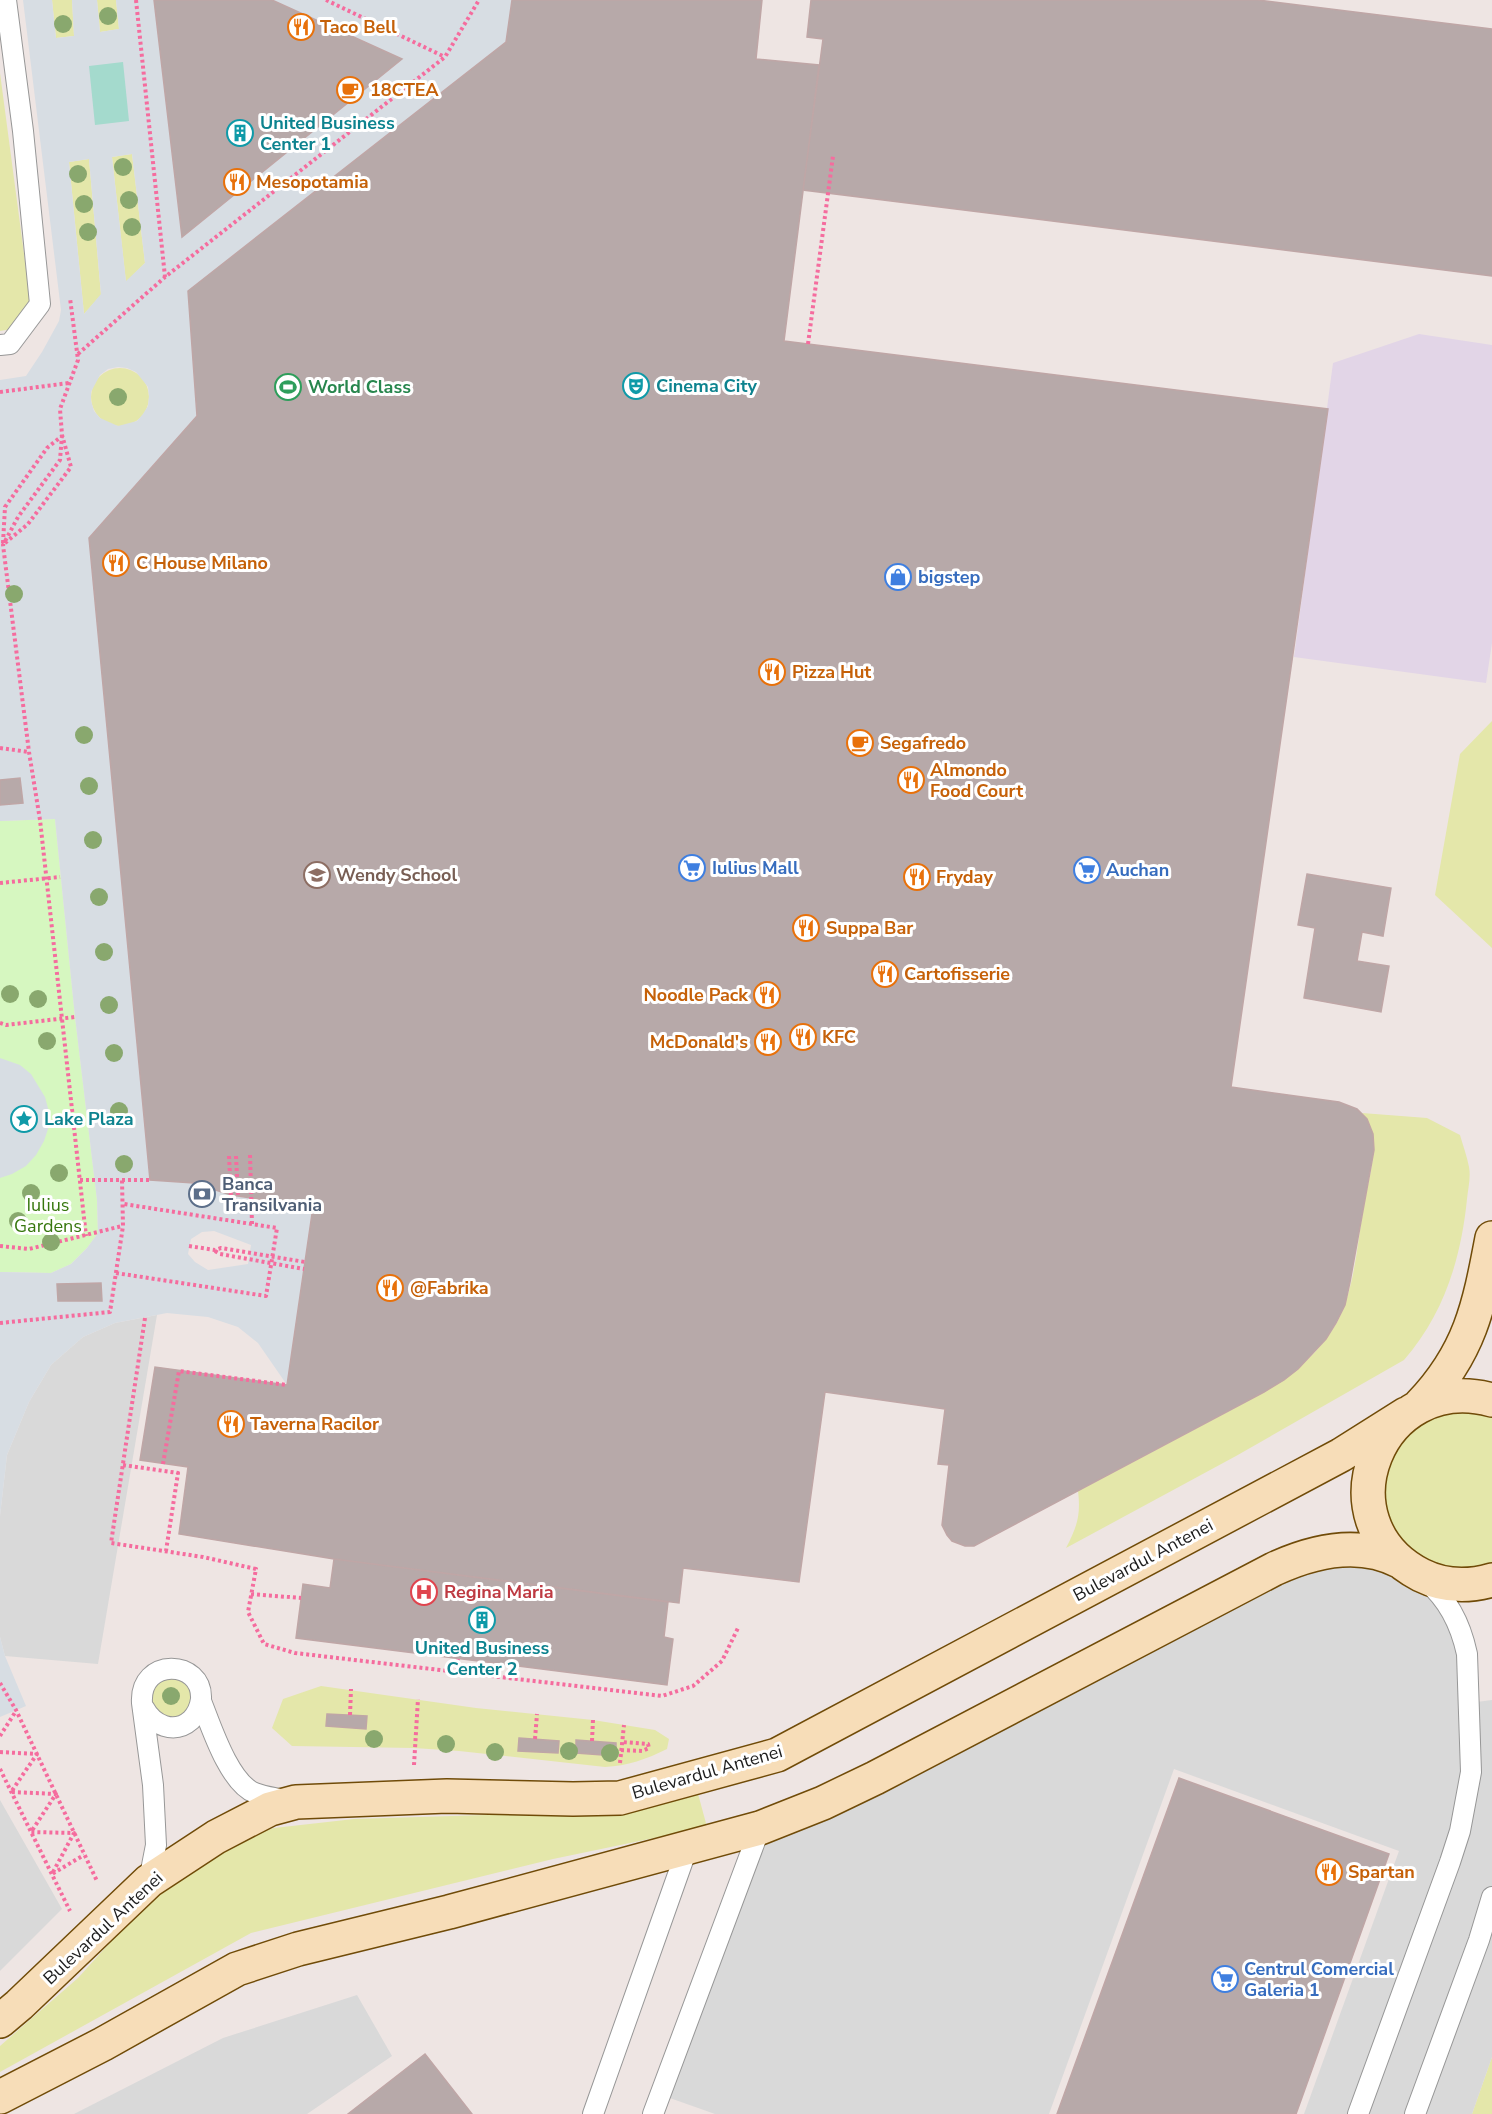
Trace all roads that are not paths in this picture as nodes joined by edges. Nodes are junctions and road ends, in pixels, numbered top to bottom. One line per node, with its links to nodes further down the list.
1 (6, 0): 2 (lane)
2 (0, 345)
3 (1492, 1238): 5 (main road)
4 (1492, 1400): 5 (main road)
5 (1413, 1410): 6 (main road); 10 (main road, Bulevardul Antenei)
6 (1408, 1567): 7 (main road); 11 (main road); 19 (lane)
7 (1492, 1580)
8 (201, 1701): 9 (lane); 9 (lane); 10 (lane)
9 (144, 1708): 13 (lane)
10 (296, 1802): 13 (main road, Bulevardul Antenei)
11 (760, 1828): 12 (main road); 18 (lane)
12 (687, 1849): 16 (main road); 17 (lane)
13 (149, 1881): 15 (main road, Bulevardul Antenei)
14 (1492, 1897): 20 (lane)
15 (0, 2021)
16 (0, 2097)
17 (593, 2114)
18 (653, 2114)
19 (1358, 2114)
20 (1415, 2114)

